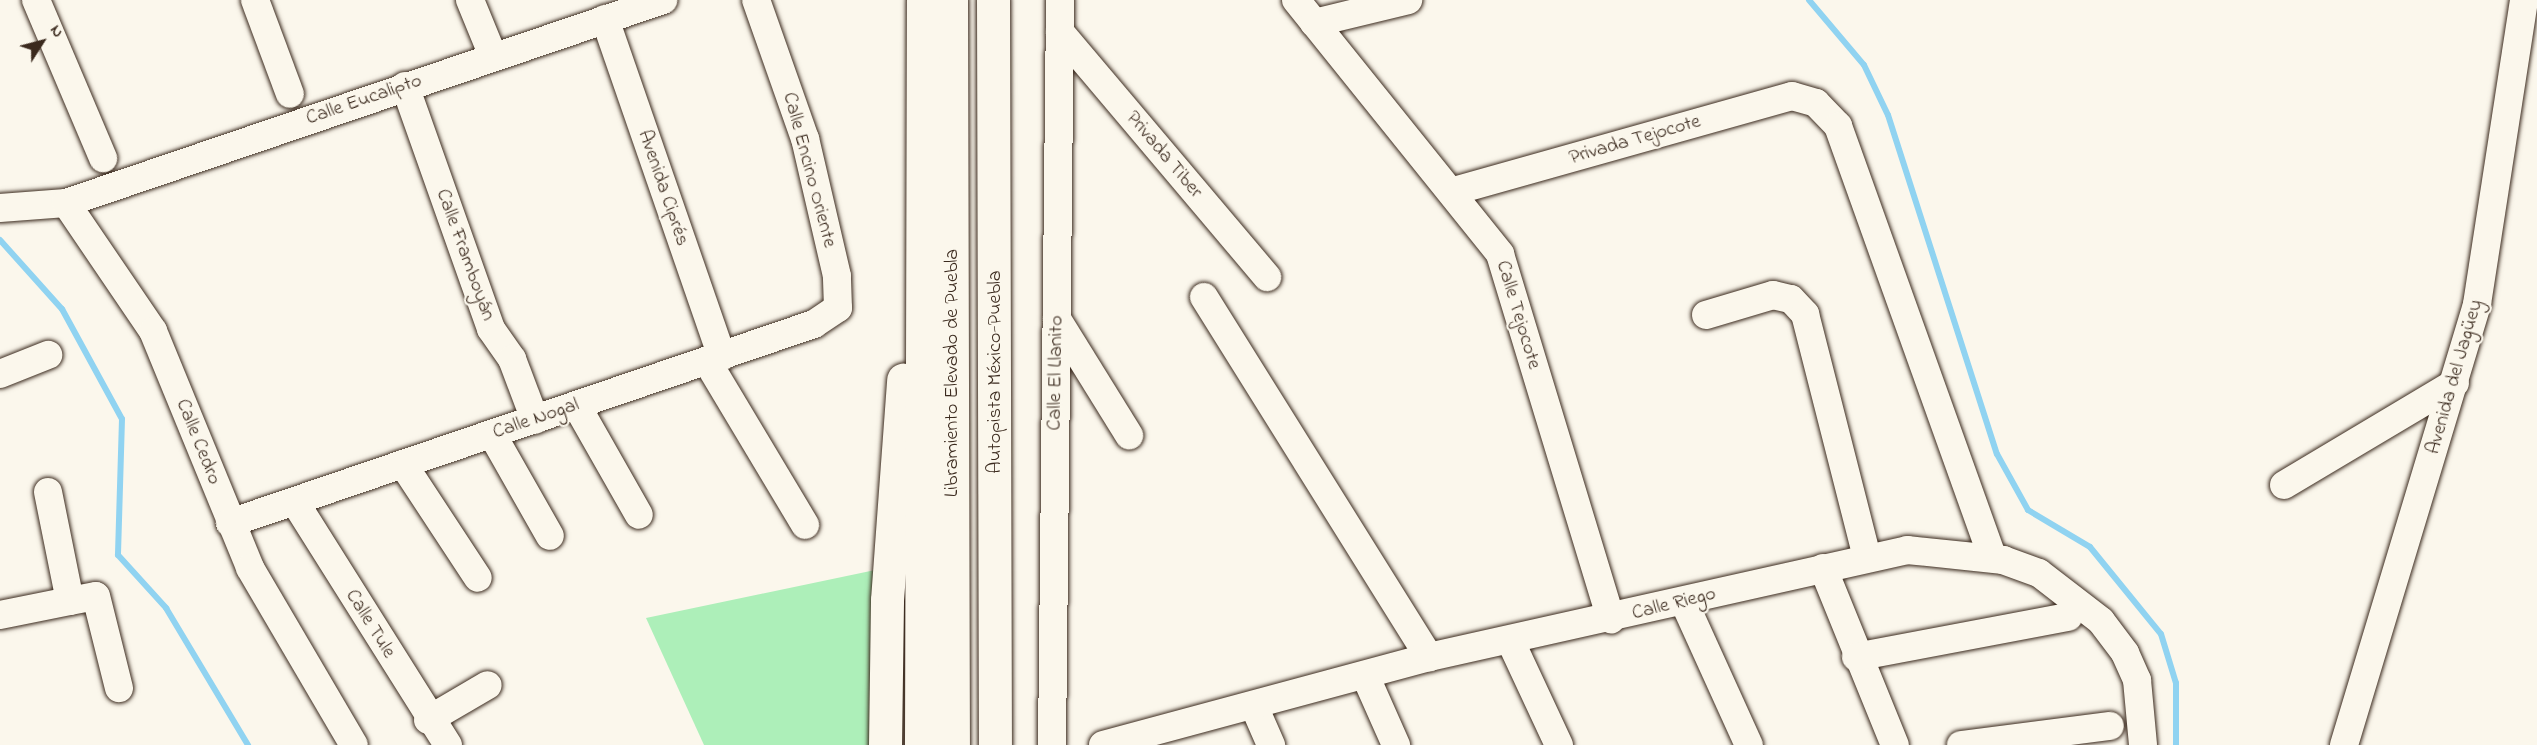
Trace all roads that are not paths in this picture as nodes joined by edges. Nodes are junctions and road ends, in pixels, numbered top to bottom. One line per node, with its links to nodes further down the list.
1 (36, 0): 21 (street)
2 (255, 0): 20 (street)
3 (470, 0): 18 (street)
4 (663, 0): 14 (street, Calle Eucalipto)
5 (756, 0): 28 (street, Calle Encino Oriente)
6 (923, 0): 27 (highway)
7 (951, 0): 70 (highway, Libramiento Elevado de Puebla)
8 (981, 0): 71 (highway, Libramiento Elevado de Puebla)
9 (993, 0): 72 (highway, Autopista México-Puebla)
10 (1060, 0): 17 (street, Calle El Llanito)
11 (1296, 0): 16 (street, Calle Tejocote)
12 (1408, 0): 16 (street)
13 (2524, 0): 34 (street, Avenida del Jagüey)
14 (634, 4): 15 (street, Calle Eucalipto)
15 (605, 19): 18 (street, Calle Eucalipto); 32 (street, Avenida Ciprés)
16 (1314, 23): 22 (street, Calle Tejocote)
17 (1060, 32): 25 (street, Privada Tiber); 30 (street, Calle El Llanito)
18 (493, 56): 19 (street, Calle Eucalipto)
19 (405, 86): 23 (street, Calle Eucalipto); 36 (street, Calle Framboyán)
20 (290, 94)
21 (103, 158)
22 (1454, 191): 48 (street, Privada Tejocote); 55 (street, Calle Tejocote)
23 (66, 203): 24 (street); 44 (street, Calle Cedro)
24 (0, 208)
25 (1268, 277)
26 (1204, 297): 57 (street)
27 (922, 302): 68 (highway); 69 (highway)
28 (838, 308): 32 (street, Calle Nogal)
29 (1706, 315): 47 (street)
30 (1057, 319): 38 (street); 73 (street, Calle El Llanito)
31 (48, 355): 33 (street)
32 (715, 359): 35 (street, Calle Nogal); 45 (street, Avenida Ciprés)
33 (0, 374)
34 (2455, 383): 40 (street); 82 (street, Avenida del Jagüey)
35 (577, 406): 36 (street, Calle Nogal); 43 (street)
36 (535, 420): 37 (street, Calle Nogal)
37 (492, 434): 39 (street, Calle Nogal); 46 (street)
38 (1129, 435)
39 (403, 464): 42 (street, Calle Nogal); 50 (street)
40 (2284, 484)
41 (48, 492): 51 (street)
42 (295, 502): 44 (street, Calle Nogal); 63 (street, Calle Tule)
43 (639, 515)
44 (230, 523): 66 (street, Calle Cedro)
45 (805, 525)
46 (550, 536)
47 (1867, 558): 48 (street, Calle Riego); 49 (street, Calle Riego)
48 (1993, 558): 81 (street, Calle Riego)
49 (1822, 568): 52 (street, Calle Riego); 58 (street)
50 (478, 578)
51 (83, 598): 53 (street); 61 (street)
52 (1684, 602): 55 (street, Calle Riego); 78 (street)
53 (0, 615)
54 (2068, 617): 58 (street)
55 (1611, 619): 56 (street, Calle Riego)
56 (1510, 640): 57 (street, Calle Riego); 77 (street)
57 (1429, 657): 59 (street, Calle Riego)
58 (1856, 657): 79 (street)
59 (1365, 675): 62 (street, Calle Riego); 76 (street)
60 (488, 685): 63 (street)
61 (119, 688)
62 (1254, 706): 65 (street, Calle Riego); 75 (street)
63 (428, 720): 67 (street, Calle Tule)
64 (2110, 726): 80 (street)
65 (1141, 740): 74 (street, Calle Riego)
66 (354, 745)
67 (448, 745)
68 (885, 745)
69 (921, 745)
70 (953, 745)
71 (981, 745)
72 (995, 745)
73 (1052, 745)
74 (1103, 745)
75 (1271, 745)
76 (1396, 745)
77 (1559, 745)
78 (1749, 745)
79 (1895, 745)
80 (1961, 745)
81 (2143, 745)
82 (2344, 745)

